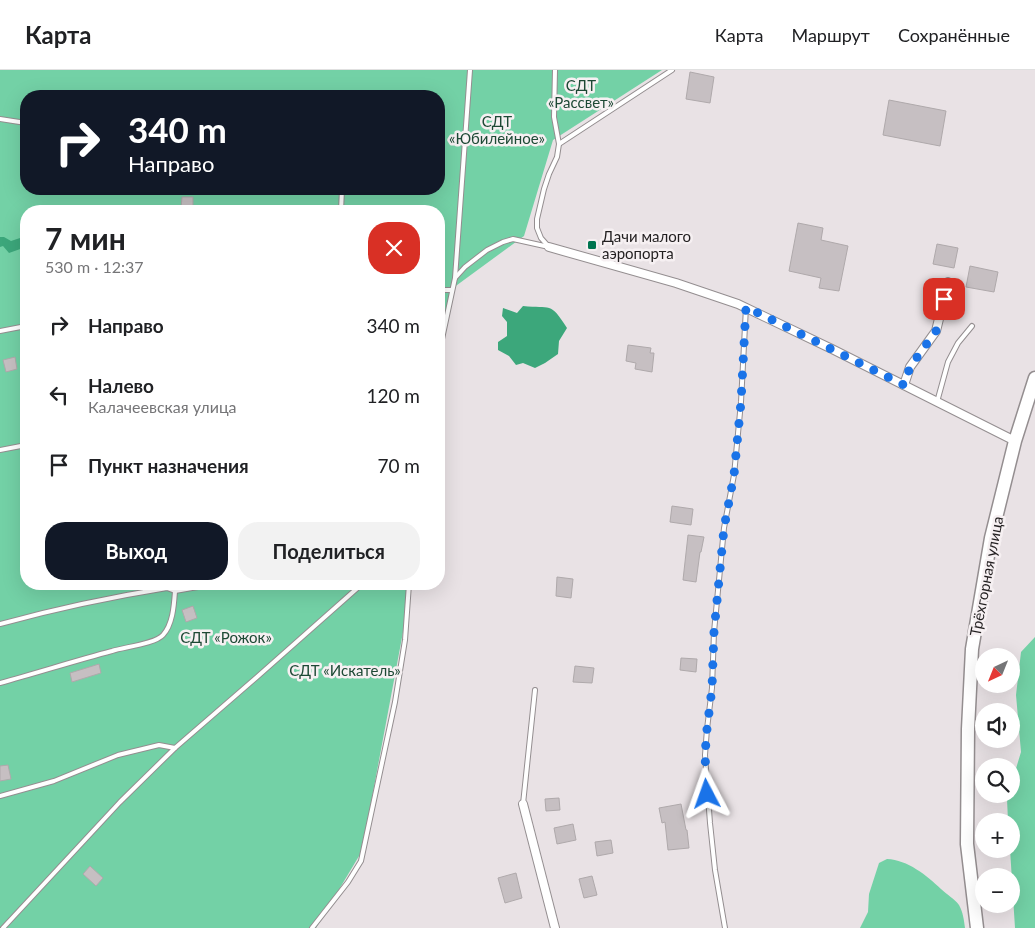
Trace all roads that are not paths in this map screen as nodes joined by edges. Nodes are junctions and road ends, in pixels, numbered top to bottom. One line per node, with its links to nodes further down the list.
1 (470, 70): 8 (lane)
2 (555, 70): 6 (lane)
3 (672, 70): 6 (lane)
4 (0, 119): 5 (lane)
5 (20, 122)
6 (559, 144): 7 (lane)
7 (549, 246): 8 (lane); 12 (street)
8 (454, 278): 11 (lane)
9 (948, 282): 18 (street)
10 (445, 290): 11 (lane)
11 (452, 290): 13 (lane)
12 (746, 307): 18 (street); 37 (lane)
13 (445, 324)
14 (972, 326): 19 (lane)
15 (20, 327): 16 (lane)
16 (0, 331)
17 (1035, 378): 20 (highway, Трёхгорная улица)
18 (904, 385): 19 (street)
19 (937, 402): 20 (street)
20 (1015, 441): 38 (highway, Трёхгорная улица)
21 (20, 446): 22 (lane)
22 (0, 450)
23 (156, 590): 28 (lane)
24 (181, 590): 27 (lane)
25 (355, 590): 31 (lane)
26 (409, 590): 35 (lane)
27 (175, 591): 29 (lane)
28 (0, 624)
29 (0, 683)
30 (535, 690): 33 (lane)
31 (175, 748): 32 (lane); 34 (lane)
32 (0, 796)
33 (523, 804): 36 (street)
34 (3, 928)
35 (312, 928)
36 (555, 928)
37 (725, 928)
38 (977, 928)

